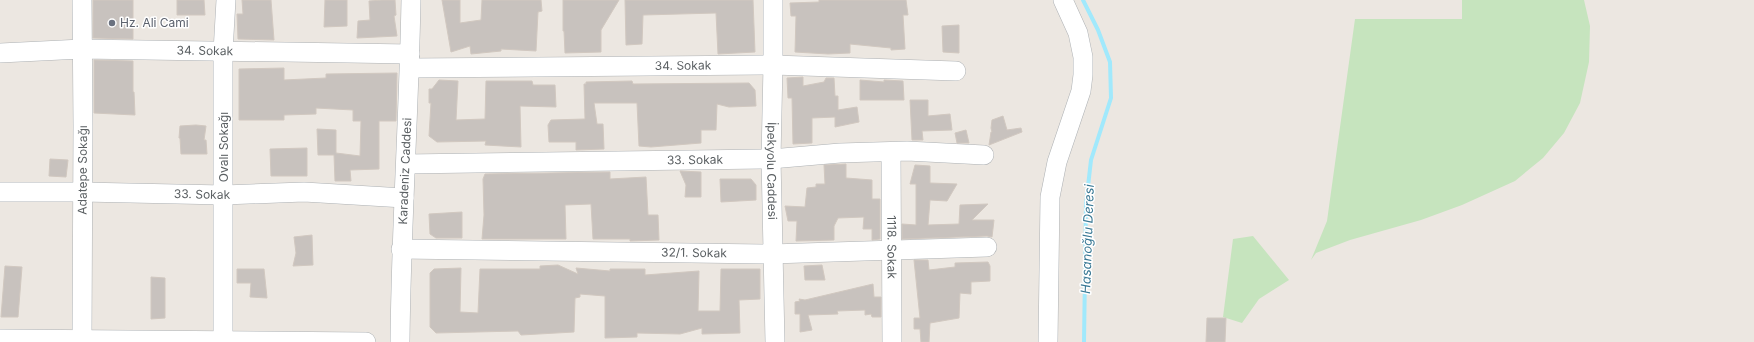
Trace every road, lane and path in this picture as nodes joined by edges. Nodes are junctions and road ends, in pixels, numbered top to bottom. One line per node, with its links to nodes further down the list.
1 (82, 0): 6 (street, Adatepe Sokağı)
2 (226, 0): 7 (street, Ovalı Sokağı)
3 (411, 0): 9 (street, Karadeniz Caddesi)
4 (773, 0): 10 (street, İpekyolu Caddesi)
5 (1063, 0): 31 (street)
6 (82, 49): 7 (street, 34. Sokak); 8 (street, 34. Sokak); 17 (street, Adatepe Sokağı)
7 (223, 52): 9 (street, 34. Sokak); 18 (street, Ovalı Sokağı)
8 (0, 53)
9 (410, 61): 10 (street, 34. Sokak); 15 (street, Karadeniz Caddesi)
10 (773, 66): 11 (street, 34. Sokak); 14 (street, İpekyolu Caddesi)
11 (956, 71)
12 (891, 152): 13 (street, 33. Sokak); 14 (street, 33. Sokak); 22 (street, 1118. Sokak)
13 (984, 155)
14 (771, 159): 15 (street, 33. Sokak); 23 (street, İpekyolu Caddesi)
15 (406, 164): 19 (street, Karadeniz Caddesi)
16 (0, 192): 17 (street, 33. Sokak)
17 (82, 192): 18 (street, 33. Sokak); 25 (street, Adatepe Sokağı)
18 (224, 196): 19 (street, 33. Sokak); 26 (street, Ovalı Sokağı)
19 (404, 198): 21 (street, Karadeniz Caddesi)
20 (987, 247): 22 (street, 32/1. Sokak)
21 (401, 249): 23 (street, 32/1. Sokak); 28 (street, Karadeniz Caddesi)
22 (890, 250): 23 (street, 32/1. Sokak); 30 (street, 1118. Sokak)
23 (772, 254): 29 (street, İpekyolu Caddesi)
24 (0, 339): 25 (street)
25 (82, 340): 26 (street)
26 (223, 341): 27 (street)
27 (366, 342)
28 (400, 342)
29 (775, 342)
30 (892, 342)
31 (1048, 342)

